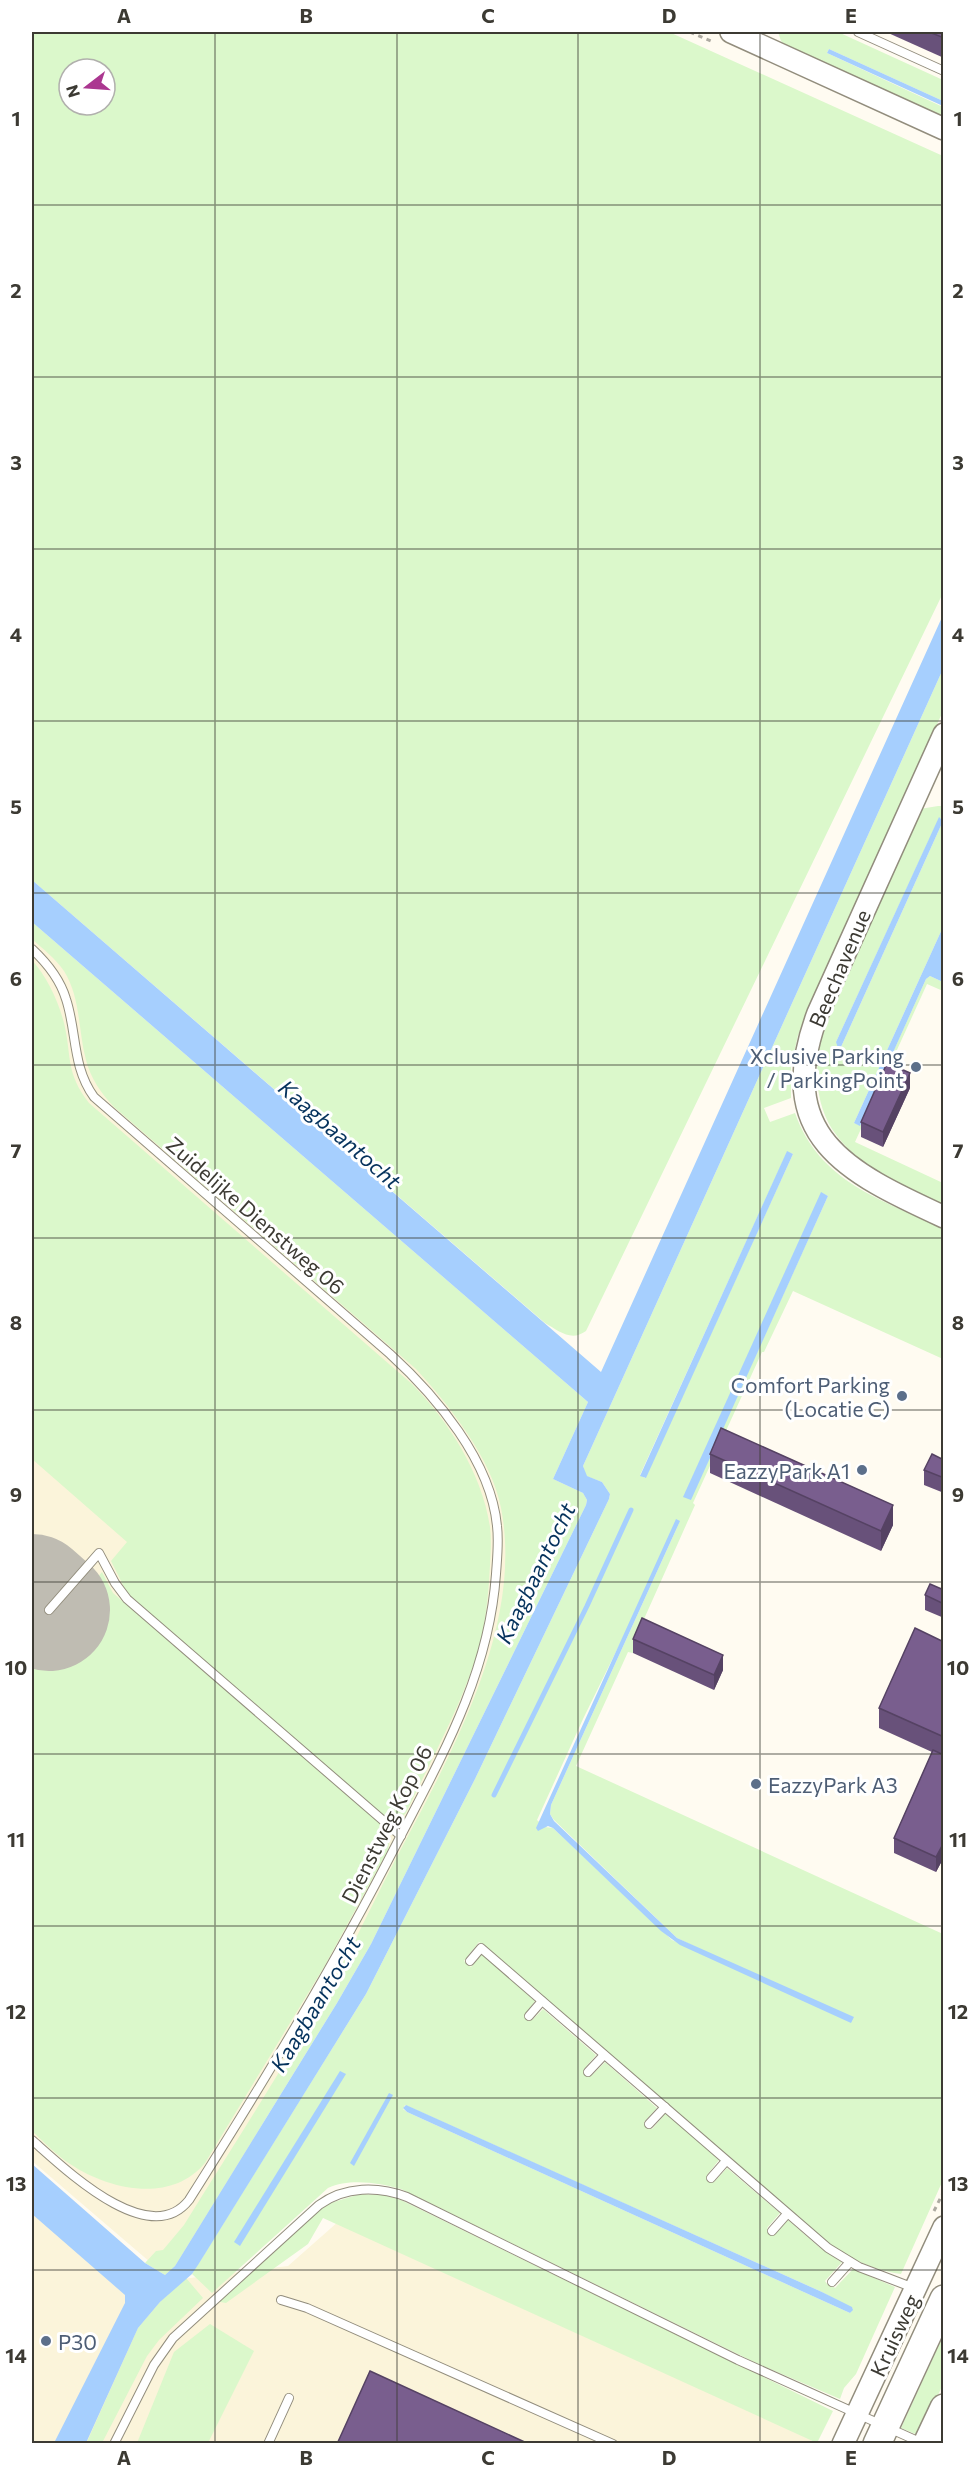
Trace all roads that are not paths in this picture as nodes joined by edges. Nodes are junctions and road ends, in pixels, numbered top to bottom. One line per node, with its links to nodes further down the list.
1 (731, 32): 4 (street)
2 (858, 32): 3 (lane)
3 (944, 71)
4 (944, 129)
5 (944, 734): 7 (street, Beechavenue)
6 (32, 949): 8 (lane, Zuidelijke Dienstweg 06)
7 (944, 1216)
8 (489, 1492): 10 (lane, Dienstweg Kop 06)
9 (49, 1610): 10 (lane)
10 (401, 1836): 18 (lane, Dienstweg Kop 06)
11 (470, 1961): 12 (lane)
12 (542, 2001): 13 (lane); 14 (lane)
13 (529, 2016)
14 (604, 2055): 15 (lane); 16 (lane)
15 (588, 2072)
16 (665, 2107): 17 (lane); 19 (lane)
17 (649, 2124)
18 (32, 2140)
19 (726, 2161): 20 (lane); 21 (lane)
20 (711, 2178)
21 (787, 2214): 23 (lane); 24 (lane)
22 (944, 2227): 26 (street, Kruisweg)
23 (772, 2231)
24 (850, 2262): 25 (lane); 26 (lane)
25 (832, 2282)
26 (915, 2288): 31 (street, Kruisweg)
27 (944, 2299): 32 (highway, Kruisweg)
28 (282, 2300): 35 (lane)
29 (289, 2398): 34 (lane)
30 (944, 2408): 37 (highway)
31 (857, 2414): 32 (lane); 33 (lane); 36 (street, Kruisweg)
32 (881, 2435): 37 (lane)
33 (114, 2444)
34 (268, 2444)
35 (613, 2444)
36 (843, 2444)
37 (926, 2444)

